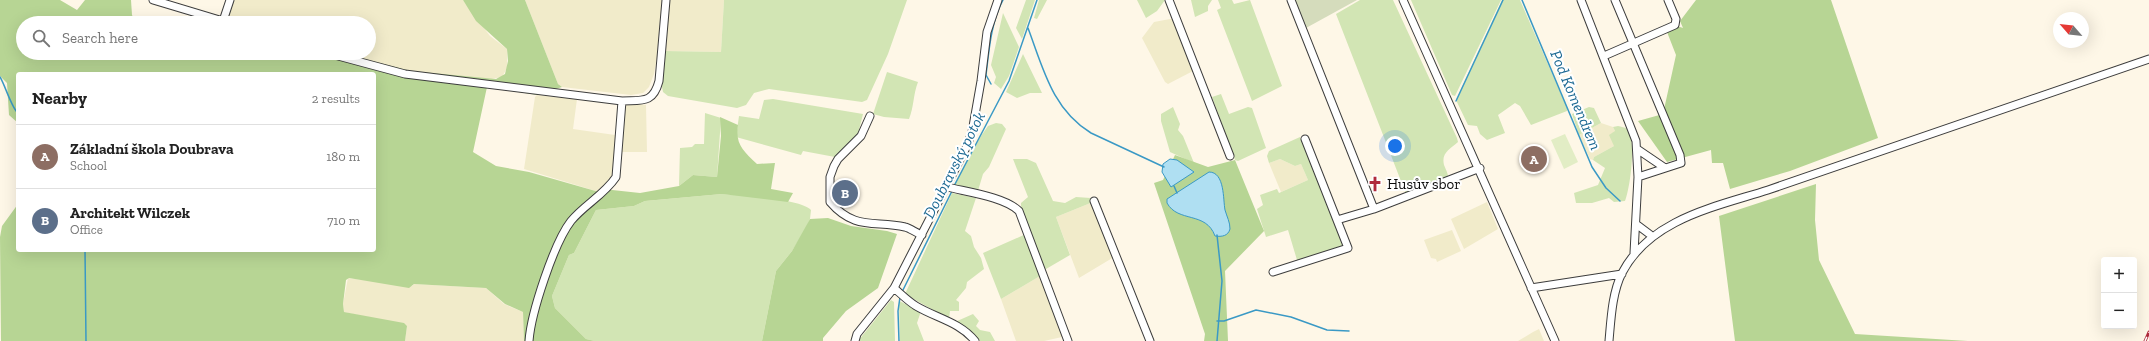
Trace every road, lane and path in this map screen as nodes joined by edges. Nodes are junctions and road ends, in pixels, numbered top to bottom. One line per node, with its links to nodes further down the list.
1 (153, 0): 11 (street)
2 (230, 0): 12 (street)
3 (666, 0): 17 (street)
4 (998, 0): 25 (street)
5 (1169, 0): 21 (street)
6 (1291, 0): 27 (street)
7 (1403, 0): 22 (street)
8 (1581, 0): 14 (street)
9 (1615, 0): 13 (street)
10 (1668, 0): 13 (street)
11 (206, 16)
12 (227, 16)
13 (1633, 43): 14 (street); 23 (street)
14 (1604, 56): 20 (street)
15 (2149, 59): 31 (street)
16 (353, 60): 17 (street)
17 (622, 101): 37 (street)
18 (870, 116): 30 (street)
19 (1305, 139): 28 (street)
20 (1637, 150): 23 (street); 24 (street)
21 (1230, 156)
22 (1480, 168): 27 (street); 36 (street)
23 (1665, 168): 24 (street)
24 (1638, 178): 29 (street)
25 (947, 187): 30 (street); 40 (street)
26 (1094, 201): 41 (street)
27 (1374, 209): 28 (street)
28 (1337, 220): 33 (street)
29 (1636, 224): 31 (street); 32 (street)
30 (922, 235): 35 (street)
31 (1652, 236): 32 (street)
32 (1634, 253): 34 (street)
33 (1273, 272)
34 (1622, 274): 36 (street); 43 (street)
35 (894, 288): 38 (street); 39 (street)
36 (1531, 288): 42 (street)
37 (529, 341)
38 (855, 341)
39 (975, 341)
40 (1068, 341)
41 (1150, 341)
42 (1555, 341)
43 (1609, 341)

